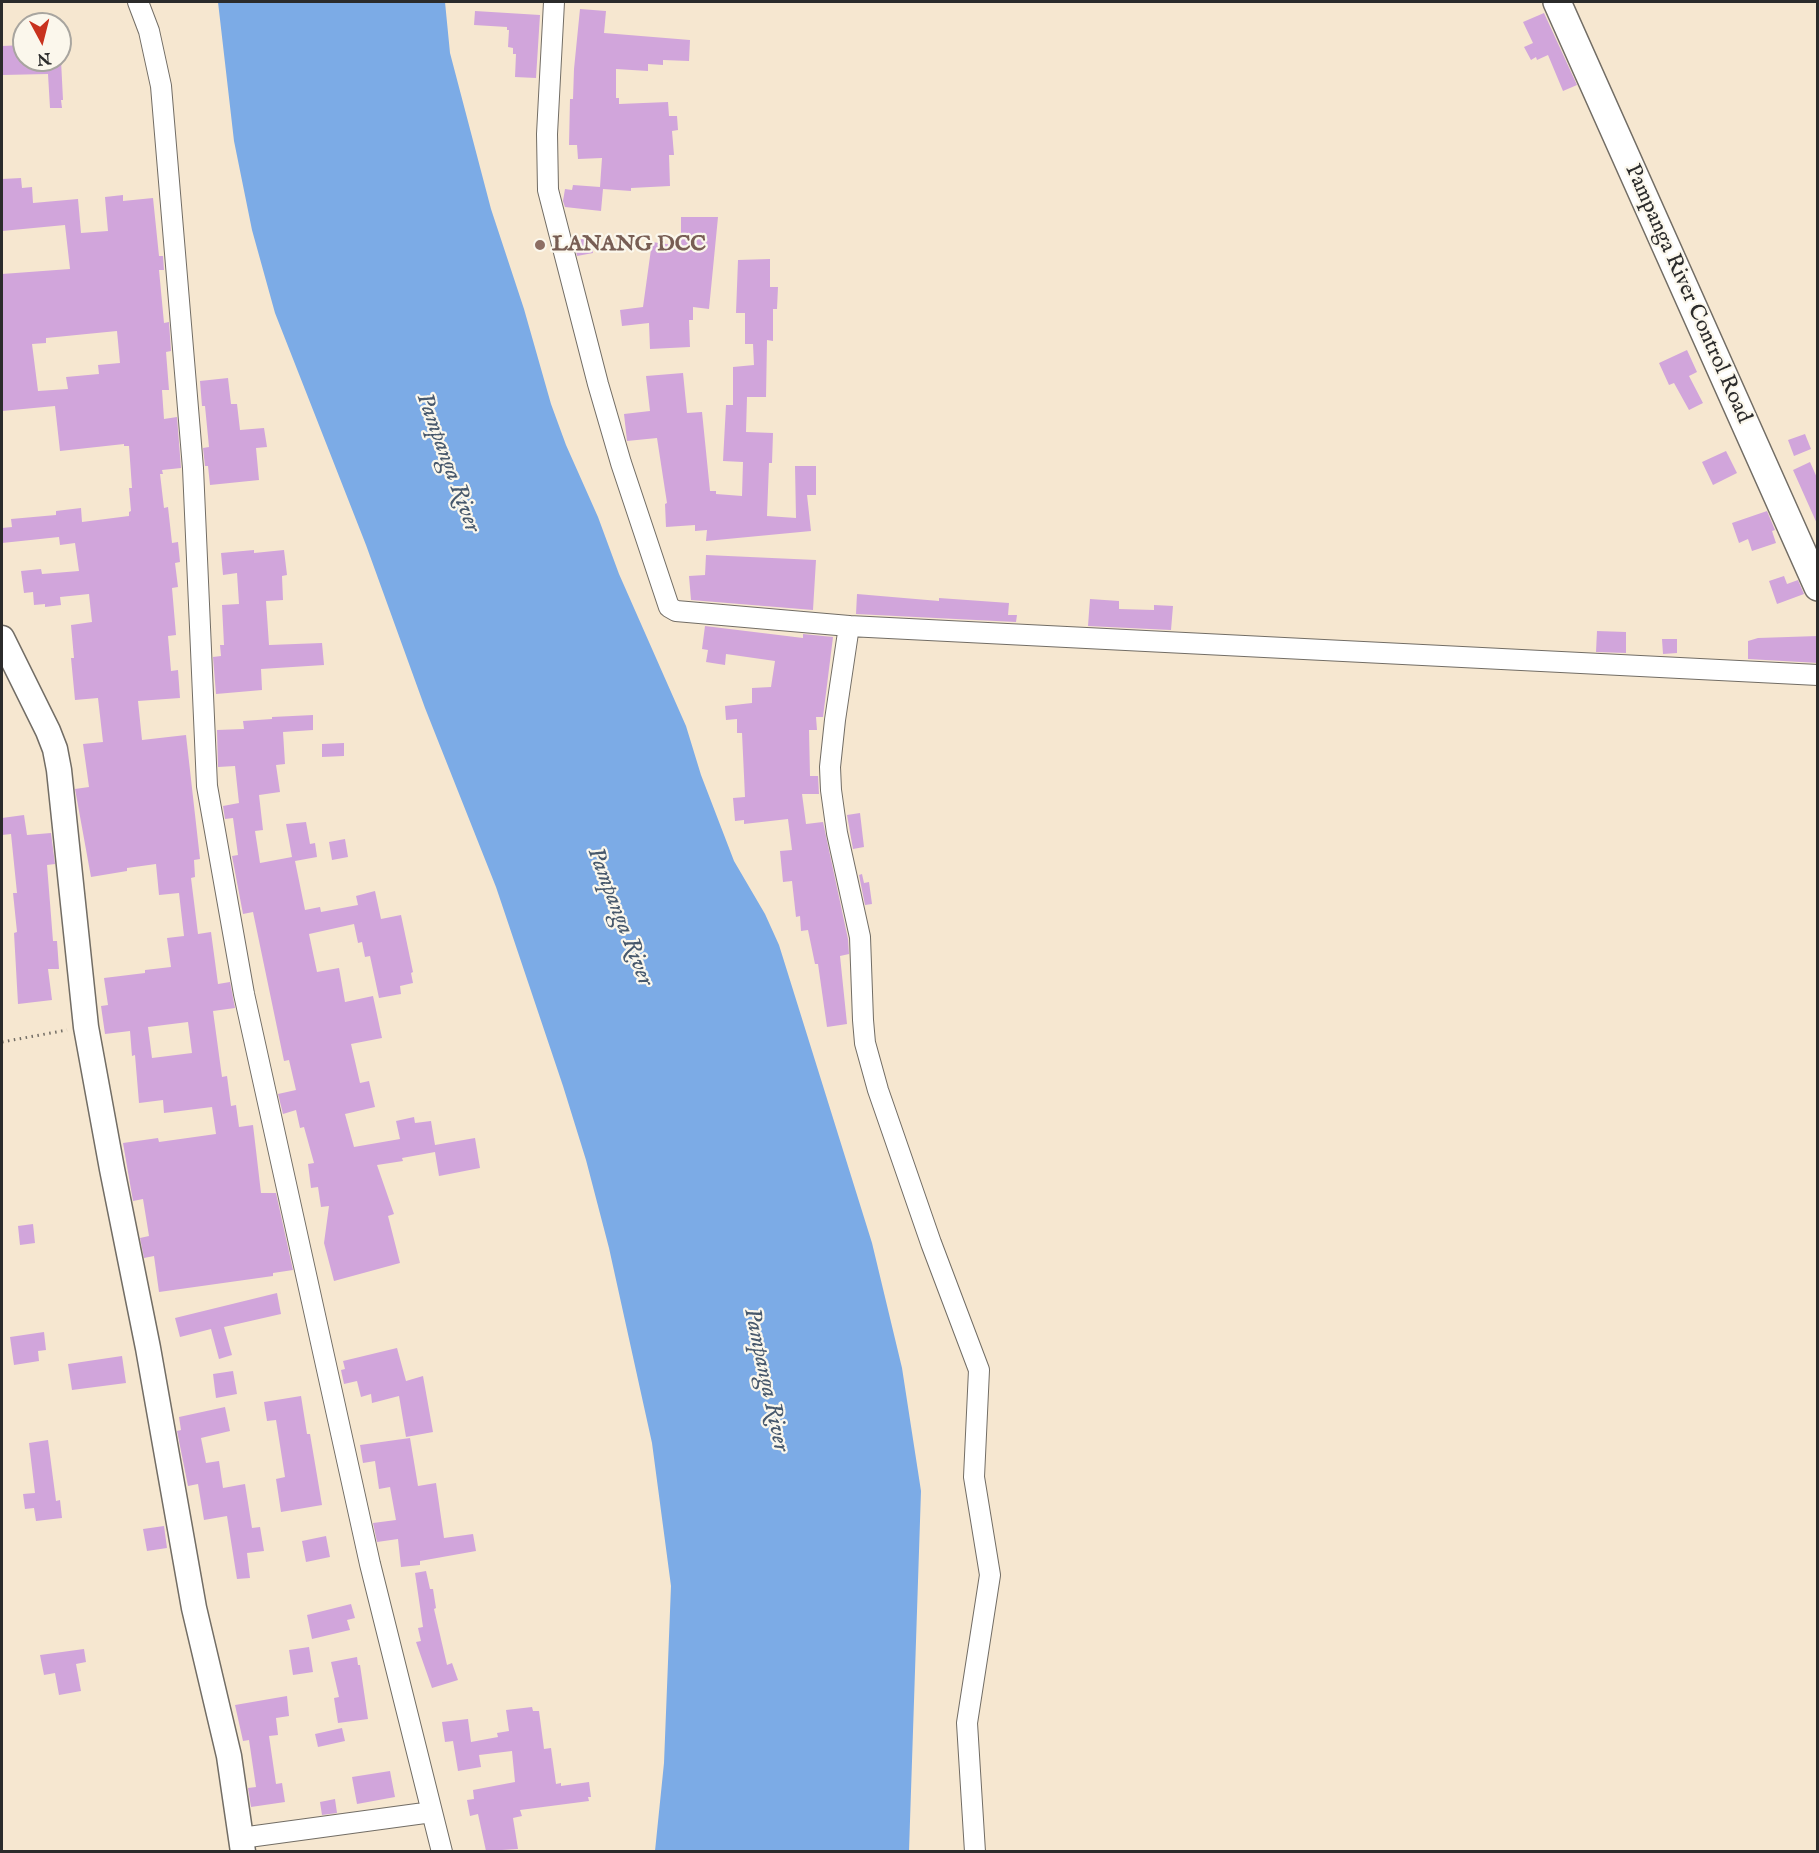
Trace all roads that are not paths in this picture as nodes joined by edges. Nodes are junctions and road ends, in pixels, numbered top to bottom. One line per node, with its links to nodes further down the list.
1 (138, 2): 8 (street)
2 (554, 2): 5 (street)
3 (1557, 2): 4 (main road, Pampanga River Control Road)
4 (1818, 587)
5 (849, 626): 7 (street); 11 (street)
6 (2, 638): 9 (street)
7 (1818, 675)
8 (432, 1812): 9 (street); 10 (street)
9 (242, 1845)
10 (442, 1851)
11 (975, 1851)

